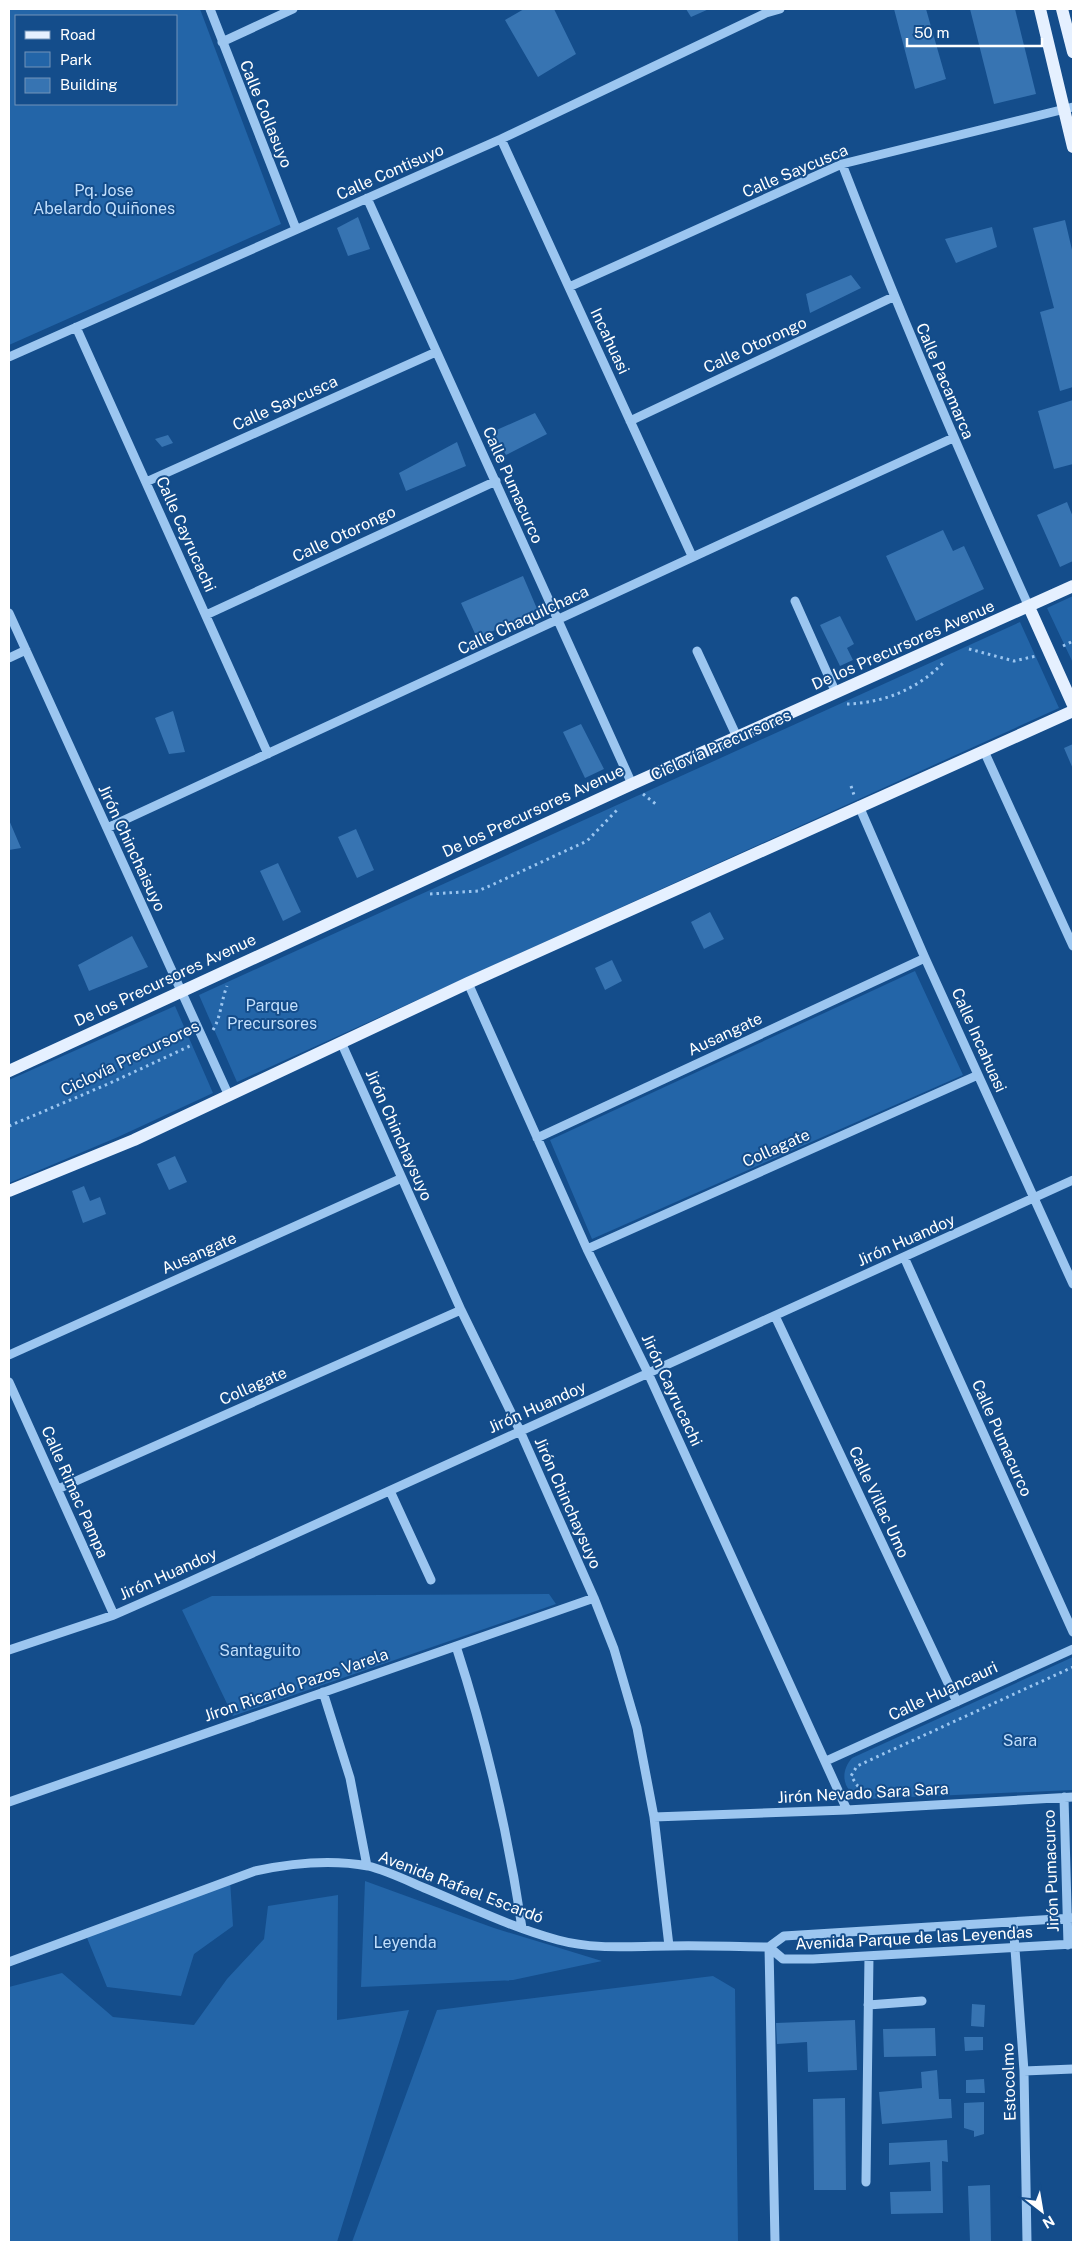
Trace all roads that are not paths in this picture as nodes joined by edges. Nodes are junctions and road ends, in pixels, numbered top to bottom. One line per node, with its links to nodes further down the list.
1 (210, 9): 6 (street, Calle Collasuyo)
2 (293, 9): 6 (street)
3 (780, 9): 9 (street, Calle Contisuyo)
4 (1040, 9): 8 (main road)
5 (1062, 9): 7 (main road)
6 (222, 42): 13 (street, Calle Collasuyo)
7 (1073, 52)
8 (1069, 108): 10 (main road); 11 (street, Calle Saycusca)
9 (501, 139): 12 (street, Calle Contisuyo); 14 (street, Incahuasi)
10 (1073, 147)
11 (842, 164): 14 (street, Calle Saycusca); 15 (street, Calle Pacamarca)
12 (367, 198): 13 (street, Calle Contisuyo); 17 (street, Calle Pumacurco)
13 (296, 230): 16 (street, Calle Contisuyo)
14 (569, 288): 19 (street, Incahuasi)
15 (893, 297): 19 (street, Calle Otorongo); 20 (street, Calle Pacamarca)
16 (76, 327): 18 (street, Calle Contisuyo); 21 (street, Calle Cayrucachi)
17 (436, 352): 21 (street, Calle Saycusca); 22 (street, Calle Pumacurco)
18 (9, 356)
19 (630, 421): 23 (street, Incahuasi)
20 (953, 438): 23 (street, Calle Chaquilchaca); 26 (street, Calle Pacamarca)
21 (146, 482): 28 (street, Calle Cayrucachi)
22 (496, 482): 28 (street, Calle Otorongo); 29 (street, Calle Pumacurco)
23 (692, 556): 29 (street, Calle Chaquilchaca)
24 (1073, 586): 26 (main road, De los Precursores Avenue)
25 (795, 601): 33 (street)
26 (1029, 607): 33 (main road, De los Precursores Avenue); 34 (main road)
27 (9, 613): 30 (street, Jirón Chinchaisuyo)
28 (206, 615): 38 (street, Calle Cayrucachi)
29 (559, 620): 38 (street, Calle Chaquilchaca); 39 (street, Calle Pumacurco)
30 (26, 650): 32 (street); 41 (street, Jirón Chinchaisuyo)
31 (697, 651): 36 (street)
32 (9, 658)
33 (839, 699): 36 (main road, De los Precursores Avenue)
34 (1073, 705)
35 (1073, 711): 37 (main road)
36 (737, 737): 39 (main road, De los Precursores Avenue)
37 (984, 751): 40 (main road); 42 (street)
38 (268, 754): 41 (street, Calle Chaquilchaca)
39 (632, 784): 45 (main road, De los Precursores Avenue)
40 (859, 806): 43 (street, Calle Incahuasi); 44 (main road)
41 (107, 828): 45 (street, Jirón Chinchaisuyo)
42 (1073, 946)
43 (925, 958): 48 (street, Calle Incahuasi); 50 (street, Ausangate)
44 (468, 983): 46 (main road); 50 (street, Jirón Cayrucachi)
45 (181, 990): 47 (main road, De los Precursores Avenue); 49 (street, Jirón Chinchaisuyo)
46 (341, 1042): 49 (main road); 51 (street, Jirón Chinchaysuyo)
47 (9, 1071)
48 (978, 1075): 54 (street, Calle Incahuasi); 55 (street, Collagate)
49 (229, 1096): 53 (main road)
50 (537, 1138): 55 (street, Jirón Cayrucachi)
51 (402, 1178): 58 (street, Jirón Chinchaysuyo); 60 (street, Ausangate)
52 (1073, 1180): 54 (street, Jirón Huandoy)
53 (9, 1191)
54 (1034, 1198): 56 (street, Jirón Huandoy); 57 (street, Calle Incahuasi)
55 (587, 1249): 61 (street, Jirón Cayrucachi)
56 (904, 1257): 59 (street, Jirón Huandoy); 69 (street, Calle Pumacurco)
57 (1073, 1284)
58 (461, 1310): 63 (street, Jirón Chinchaysuyo); 64 (street, Collagate)
59 (775, 1316): 61 (street, Jirón Huandoy); 74 (street, Calle Villac Umo)
60 (9, 1355)
61 (648, 1373): 63 (street, Jirón Huandoy); 75 (street, Jirón Cayrucachi)
62 (9, 1382): 64 (street, Calle Rimac Pampa)
63 (520, 1432): 65 (street, Jirón Huandoy); 67 (street, Jirón Chinchaysuyo)
64 (58, 1490): 68 (street, Calle Rimac Pampa)
65 (390, 1490): 66 (street); 68 (street, Jirón Huandoy)
66 (431, 1580)
67 (594, 1598): 70 (street, Jíron Ricardo Pazos Varela); 80 (street, Jirón Chinchaysuyo)
68 (114, 1614): 72 (street, Jirón Huandoy)
69 (1073, 1632)
70 (456, 1646): 73 (street, Jíron Ricardo Pazos Varela); 84 (street)
71 (1073, 1648): 74 (street, Calle Huancauri)
72 (9, 1650)
73 (323, 1692): 78 (street, Jíron Ricardo Pazos Varela); 81 (street)
74 (957, 1702): 75 (street, Calle Huancauri)
75 (826, 1761): 79 (street, Jirón Cayrucachi)
76 (1064, 1797): 77 (street, Jirón Nevado Sara Sara); 79 (street, Jirón Nevado Sara Sara); 82 (street, Jirón Pumacurco)
77 (1073, 1797)
78 (9, 1802)
79 (847, 1810): 80 (street, Jirón Nevado Sara Sara)
80 (654, 1816): 86 (street, Jirón Chinchaysuyo)
81 (367, 1866): 84 (street, Avenida Rafael Escardó); 90 (street, Avenida Rafael Escardó)
82 (1070, 1918): 83 (street, Avenida Parque de las Leyendas); 85 (street, Jirón Pumacurco)
83 (1013, 1922): 87 (street, Avenida Parque de las Leyendas); 88 (street, Estocolmo)
84 (522, 1928): 86 (street, Avenida Rafael Escardó)
85 (1070, 1944): 88 (street, Avenida Parque de las Leyendas)
86 (669, 1946): 87 (street, Avenida Rafael Escardó)
87 (769, 1947): 89 (street, Avenida Parque de las Leyendas); 96 (street)
88 (1016, 1949): 89 (street, Avenida Parque de las Leyendas); 94 (street, Estocolmo)
89 (869, 1956): 92 (street)
90 (9, 1962)
91 (922, 2001): 92 (street)
92 (868, 2005): 95 (street)
93 (1073, 2069): 94 (street)
94 (1024, 2071): 97 (street, Estocolmo)
95 (866, 2182)
96 (775, 2242)
97 (1027, 2242)

